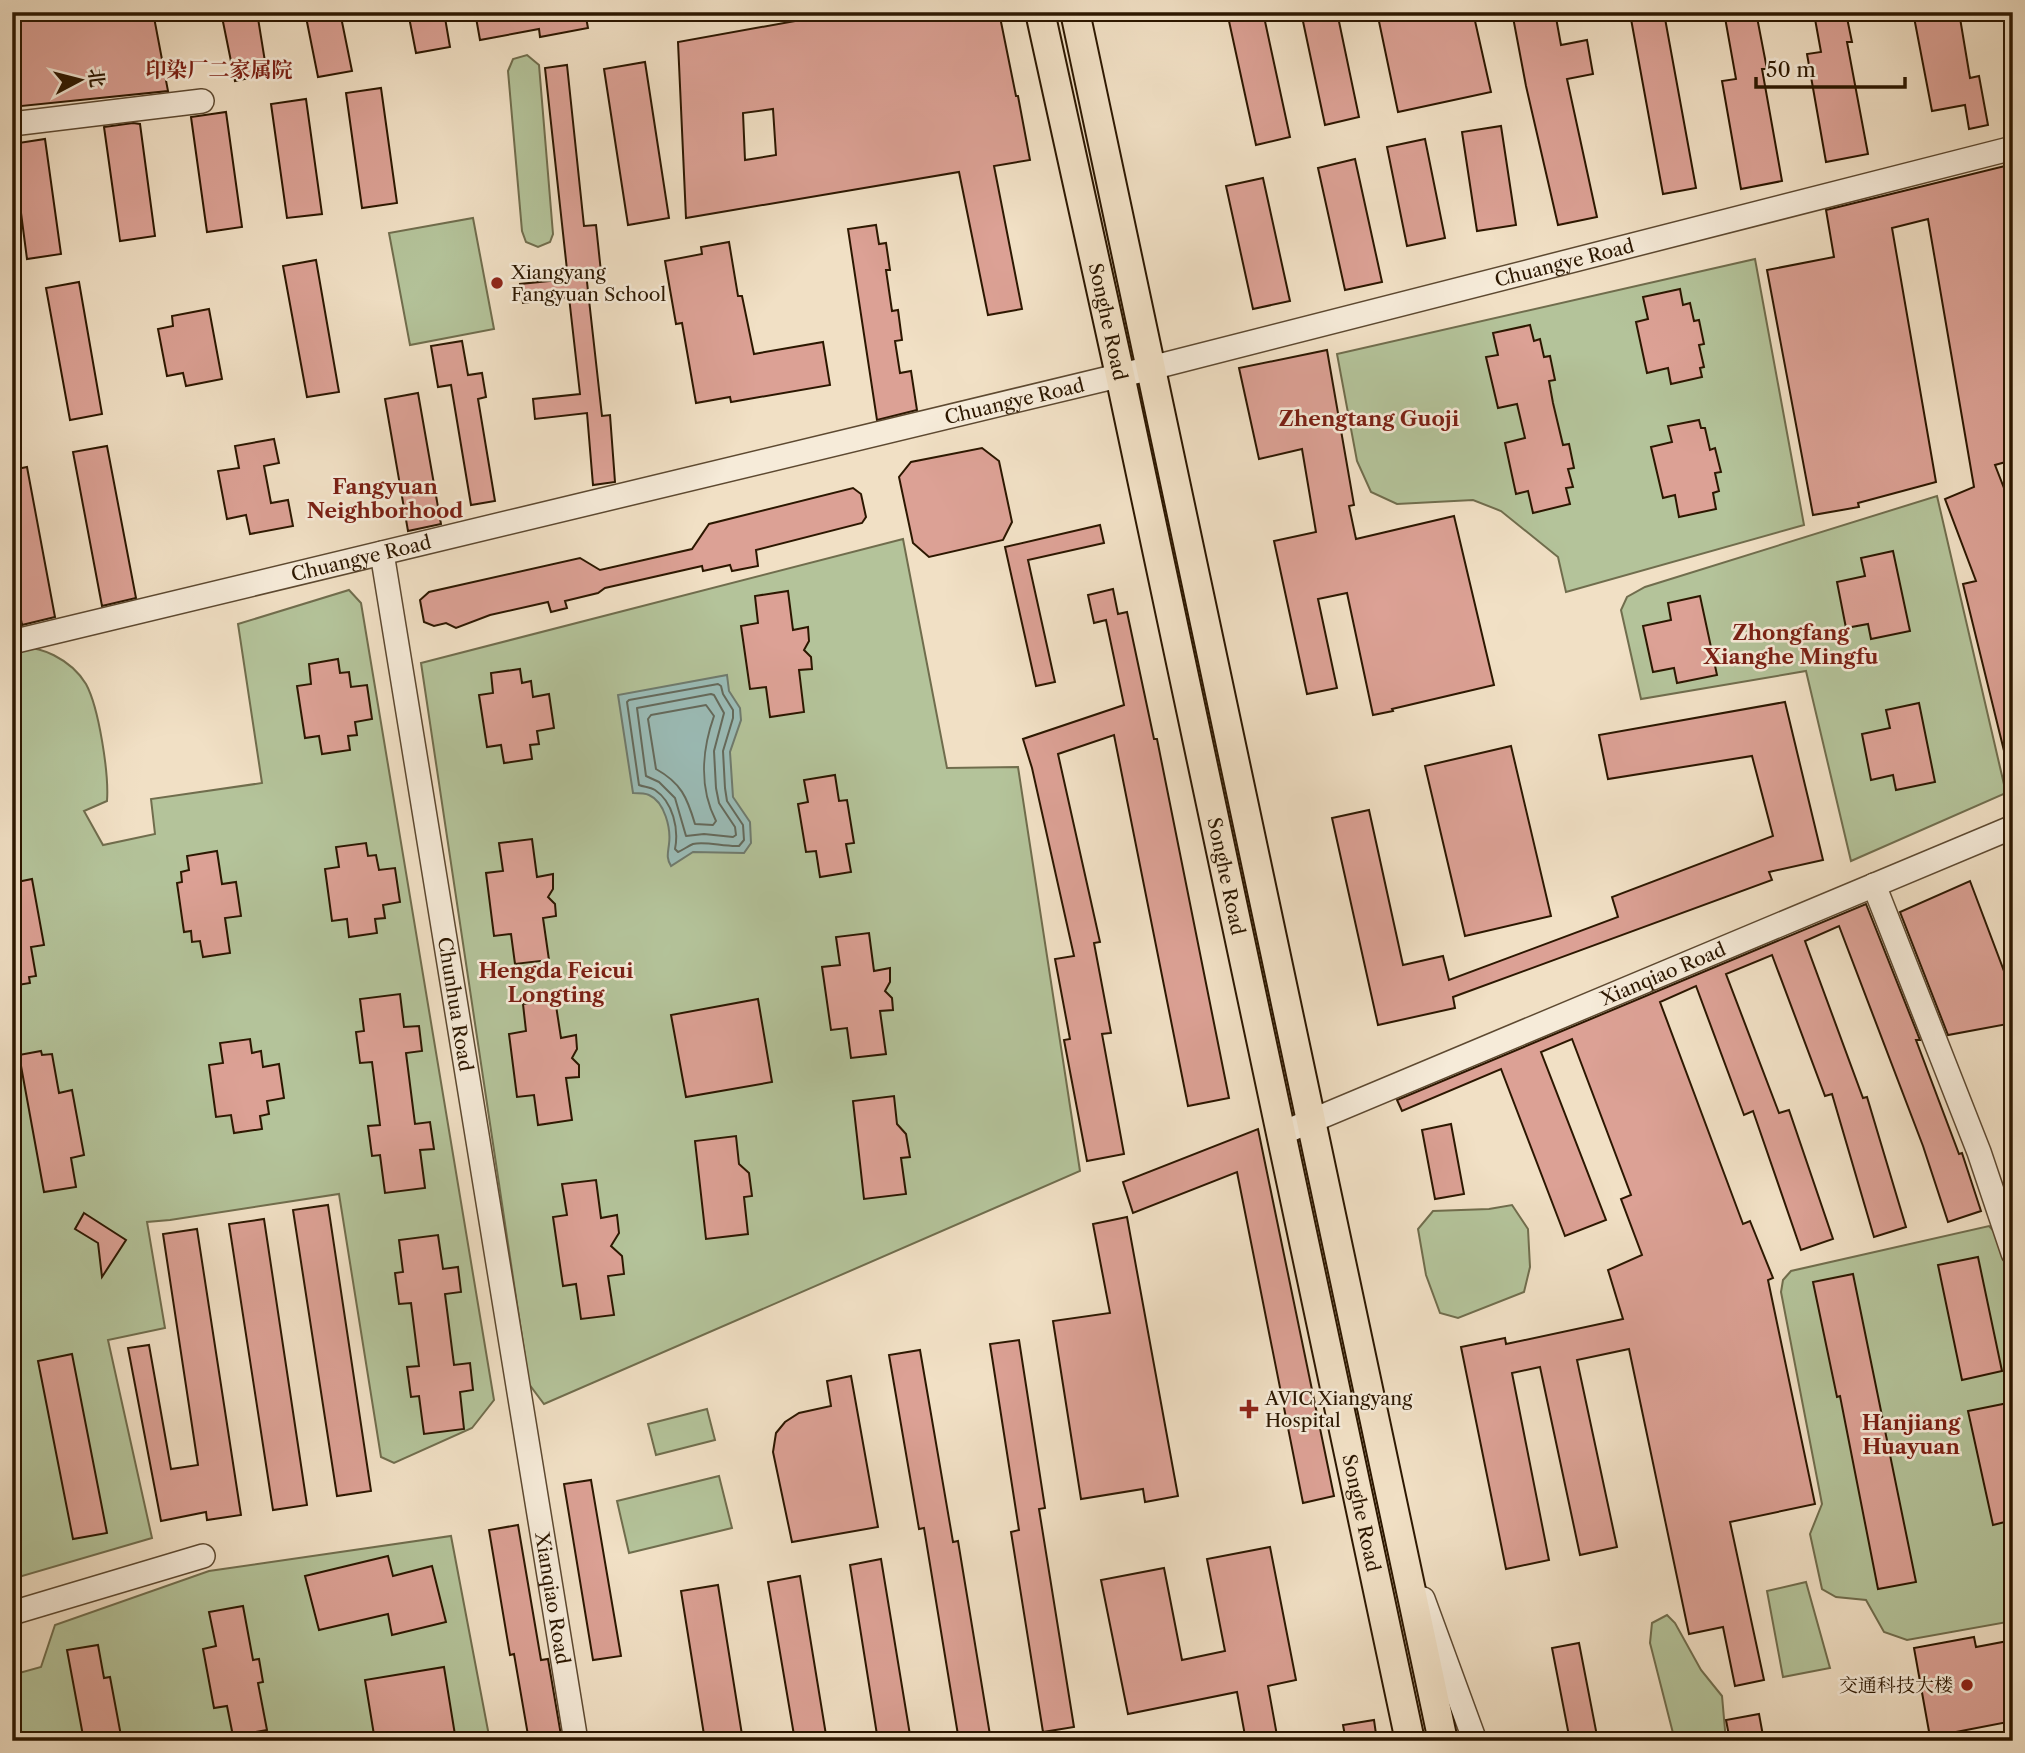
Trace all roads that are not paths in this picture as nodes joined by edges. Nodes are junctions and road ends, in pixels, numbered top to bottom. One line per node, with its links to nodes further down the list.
1 (1040, 12): 7 (main road, Songhe Road)
2 (1075, 12): 6 (main road, Songhe Road)
3 (202, 101): 4 (street)
4 (12, 124)
5 (2013, 148): 6 (street, Chuangye Road)
6 (1150, 368): 7 (street, Chuangye Road); 12 (main road, Songhe Road)
7 (1120, 375): 8 (street, Chuangye Road); 13 (main road, Songhe Road)
8 (382, 553): 9 (street, Chuangye Road); 15 (street, Chunhua Road)
9 (12, 642)
10 (2013, 827): 11 (street, Xianqiao Road)
11 (1874, 885): 12 (street, Xianqiao Road); 14 (street)
12 (1311, 1120): 13 (street, Xianqiao Road); 16 (main road, Songhe Road)
13 (1280, 1134): 19 (main road, Songhe Road)
14 (2013, 1253)
15 (528, 1454): 20 (street, Xianqiao Road)
16 (1400, 1537): 21 (main road, Songhe Road); 22 (street)
17 (203, 1556): 18 (street)
18 (12, 1614)
19 (1407, 1732)
20 (576, 1741)
21 (1443, 1741)
22 (1475, 1741)

